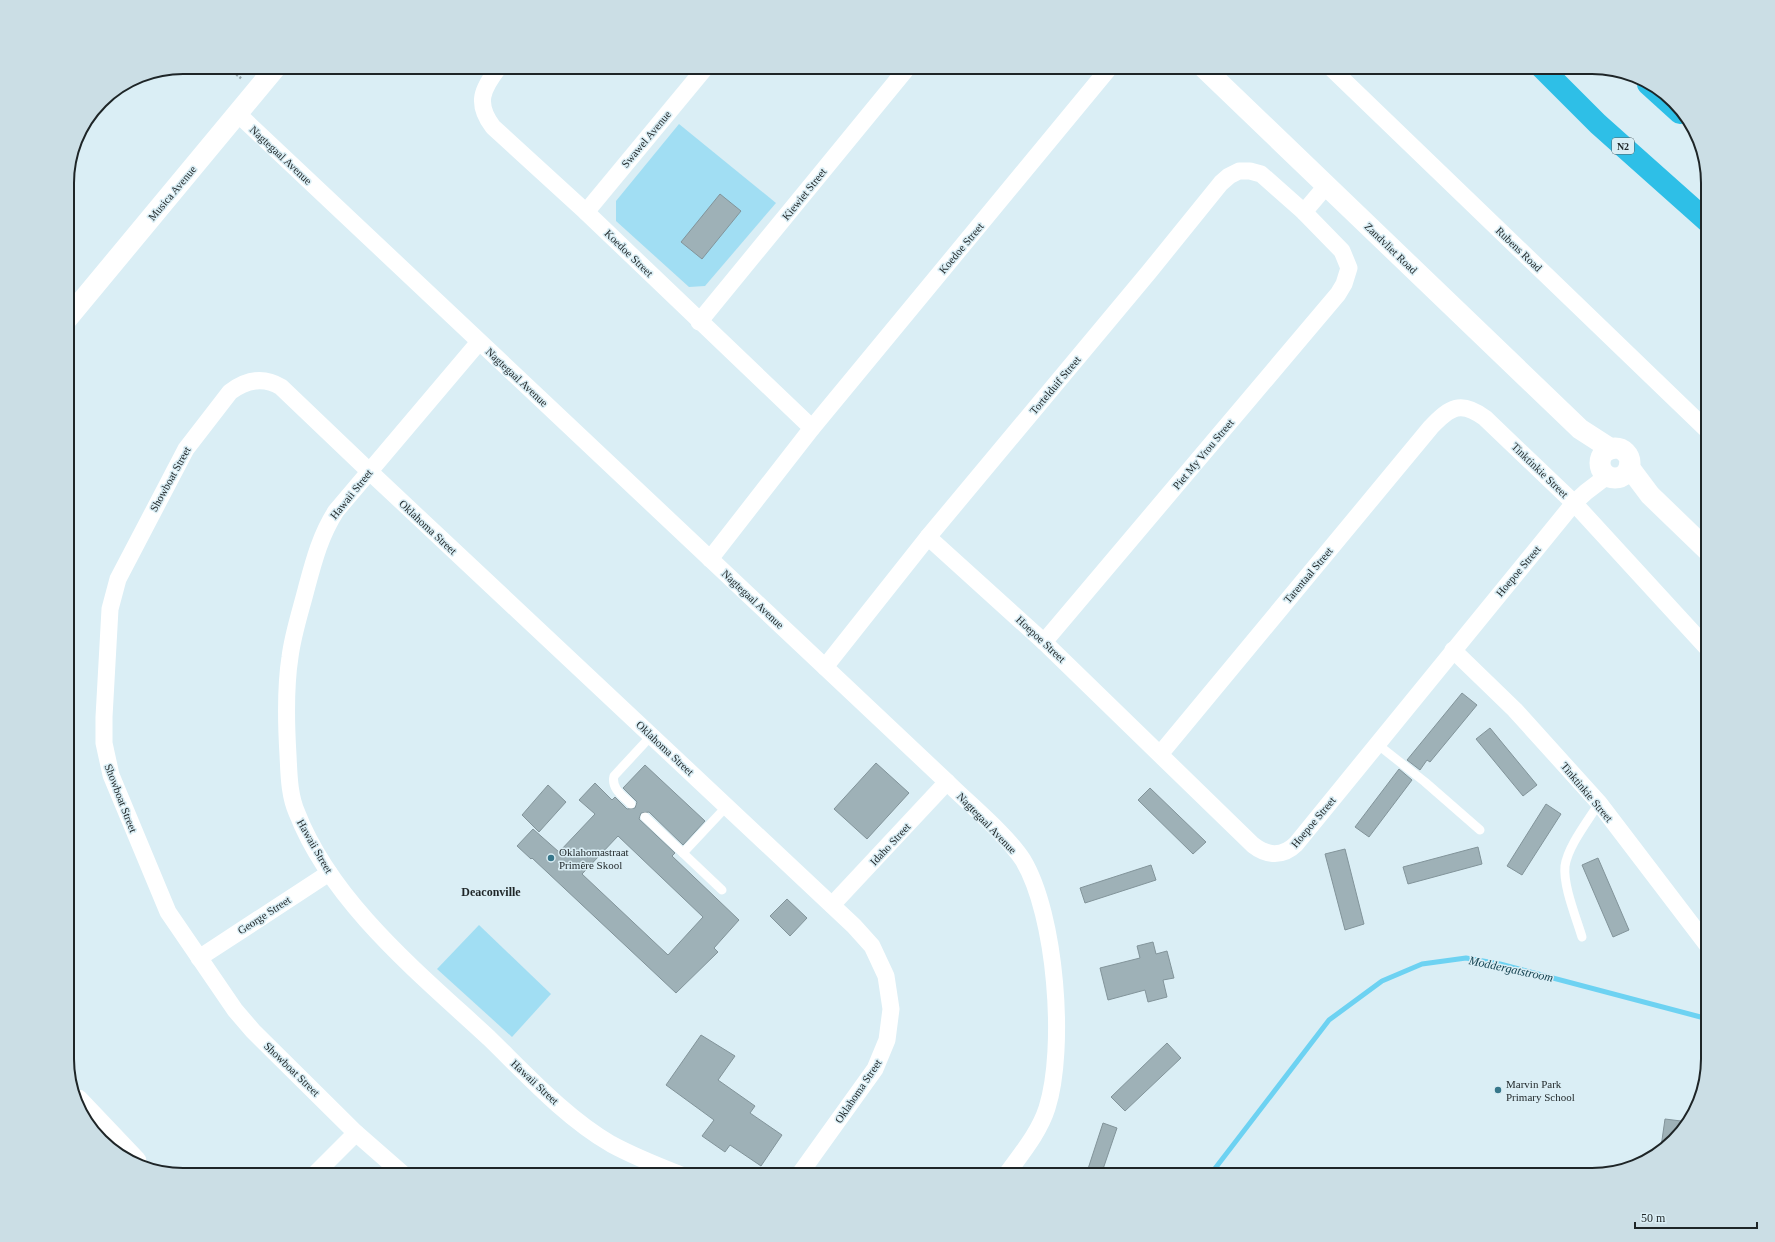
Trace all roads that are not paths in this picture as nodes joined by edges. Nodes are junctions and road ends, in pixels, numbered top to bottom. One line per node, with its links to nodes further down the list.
1 (270, 74): 9 (street, Musica Avenue)
2 (494, 74): 11 (street, Koedoe Street)
3 (700, 74): 11 (street, Swawel Avenue)
4 (902, 74): 16 (street, Kiewiet Street)
5 (1104, 74): 21 (street, Koedoe Street)
6 (1210, 74): 10 (street, Zandvliet Road)
7 (1337, 74): 20 (street, Rubens Road)
8 (1548, 74): 13 (highway, N2)
9 (238, 114): 15 (street, Musica Avenue); 17 (street, Nagtegaal Avenue)
10 (1326, 186): 12 (street); 22 (street, Zandvliet Road)
11 (586, 212): 16 (street, Koedoe Street)
12 (1304, 212): 14 (street, Tortelduif Street); 25 (street, Tortelduif Street)
13 (1701, 216)
14 (1346, 261): 29 (street, Piet My Vrou Street)
15 (74, 311)
16 (699, 322): 21 (street, Koedoe Street)
17 (479, 342): 23 (street, Hawaii Street); 27 (street, Nagtegaal Avenue)
18 (263, 380): 23 (street, Oklahoma Street); 47 (street, Showboat Street)
19 (1462, 407): 24 (street, Tinktinkie Street); 34 (street, Tarentaal Street)
20 (1701, 424)
21 (812, 428): 27 (street, Koedoe Street)
22 (1611, 466): 24 (street, Hoepoe Street); 26 (street, Zandvliet Road)
23 (369, 471): 32 (street, Oklahoma Street); 42 (street, Hawaii Street)
24 (1580, 498): 28 (street, Tinktinkie Street); 30 (street, Hoepoe Street)
25 (928, 538): 29 (street, Hoepoe Street); 31 (street, Tortelduif Street)
26 (1701, 544)
27 (710, 559): 31 (street, Nagtegaal Avenue)
28 (1701, 641)
29 (1044, 642): 34 (street, Hoepoe Street)
30 (1453, 650): 33 (street, Hoepoe Street); 37 (street, Tinktinkie Street)
31 (825, 667): 35 (street, Nagtegaal Avenue)
32 (651, 736): 36 (lane); 38 (street, Oklahoma Street)
33 (1377, 744): 34 (street, Hoepoe Street); 40 (lane)
34 (1161, 753)
35 (947, 782): 44 (street, Idaho Street); 55 (street, Nagtegaal Avenue)
36 (631, 804)
37 (1599, 804): 45 (lane); 46 (street, Tinktinkie Street)
38 (727, 806): 41 (lane); 44 (street, Oklahoma Street)
39 (645, 817): 41 (lane)
40 (1480, 830)
41 (683, 853): 43 (lane)
42 (329, 872): 47 (street, George Street); 53 (street, Hawaii Street)
43 (722, 890)
44 (832, 905): 54 (street, Oklahoma Street)
45 (1582, 937)
46 (1701, 937)
47 (199, 958): 49 (street, Showboat Street)
48 (89, 1113): 50 (street)
49 (356, 1132): 51 (street); 52 (street, Showboat Street)
50 (130, 1154)
51 (321, 1168)
52 (396, 1168)
53 (666, 1168)
54 (804, 1168)
55 (1011, 1168)

